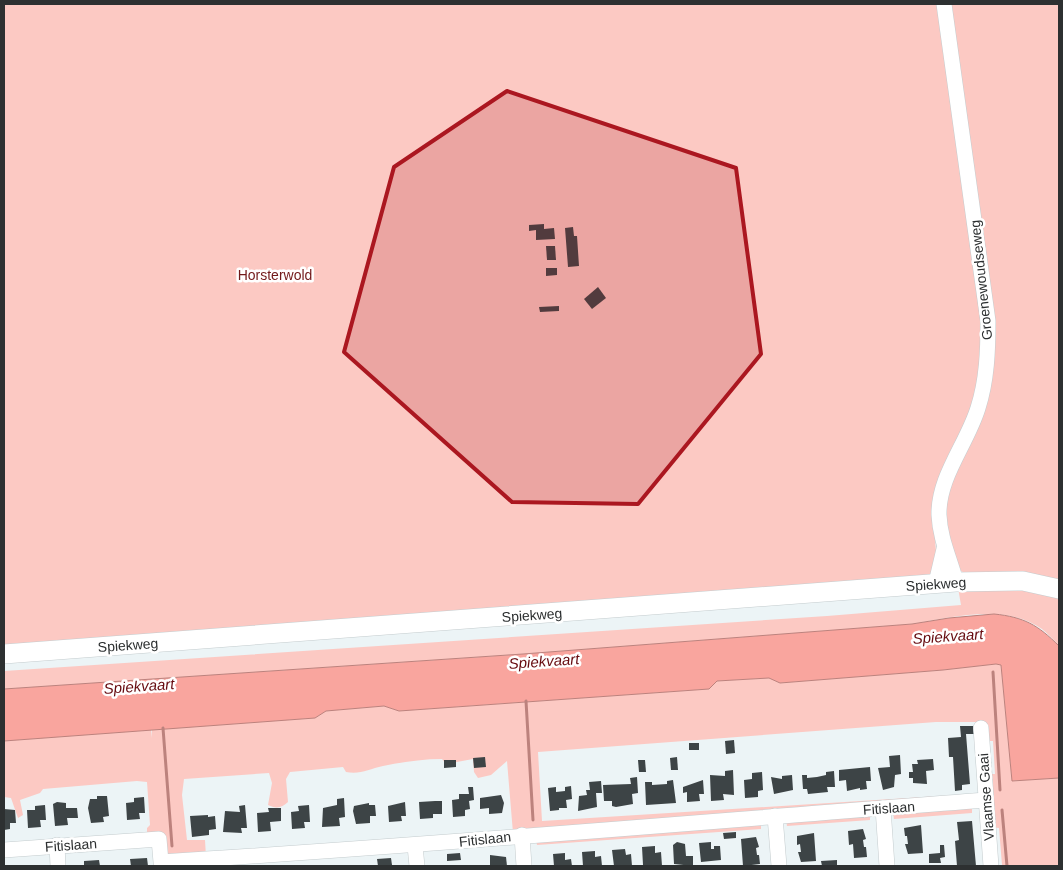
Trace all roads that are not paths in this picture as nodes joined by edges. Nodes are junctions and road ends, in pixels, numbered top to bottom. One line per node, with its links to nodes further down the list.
1 (944, 4): 2 (street, Groenewoudseweg)
2 (944, 549): 3 (street, Groenewoudseweg); 4 (street, Groenewoudseweg)
3 (956, 582): 4 (main road, Spiekweg); 5 (main road, Spiekweg)
4 (936, 583): 6 (main road, Spiekweg)
5 (1059, 589)
6 (4, 654)
7 (981, 728): 8 (street, Vlaamse Gaai)
8 (986, 800): 9 (street, Fitislaan); 21 (street, Vlaamse Gaai)
9 (883, 808): 10 (street, Fitislaan); 20 (street)
10 (775, 816): 11 (street, Fitislaan); 19 (street)
11 (522, 835): 13 (street, Fitislaan); 18 (street)
12 (57, 846): 14 (street, Fitislaan); 15 (street, Fitislaan); 16 (street)
13 (416, 846): 15 (street, Fitislaan); 17 (street)
14 (4, 850)
15 (161, 864)
16 (58, 866)
17 (417, 866)
18 (524, 866)
19 (779, 866)
20 (887, 866)
21 (991, 866)

